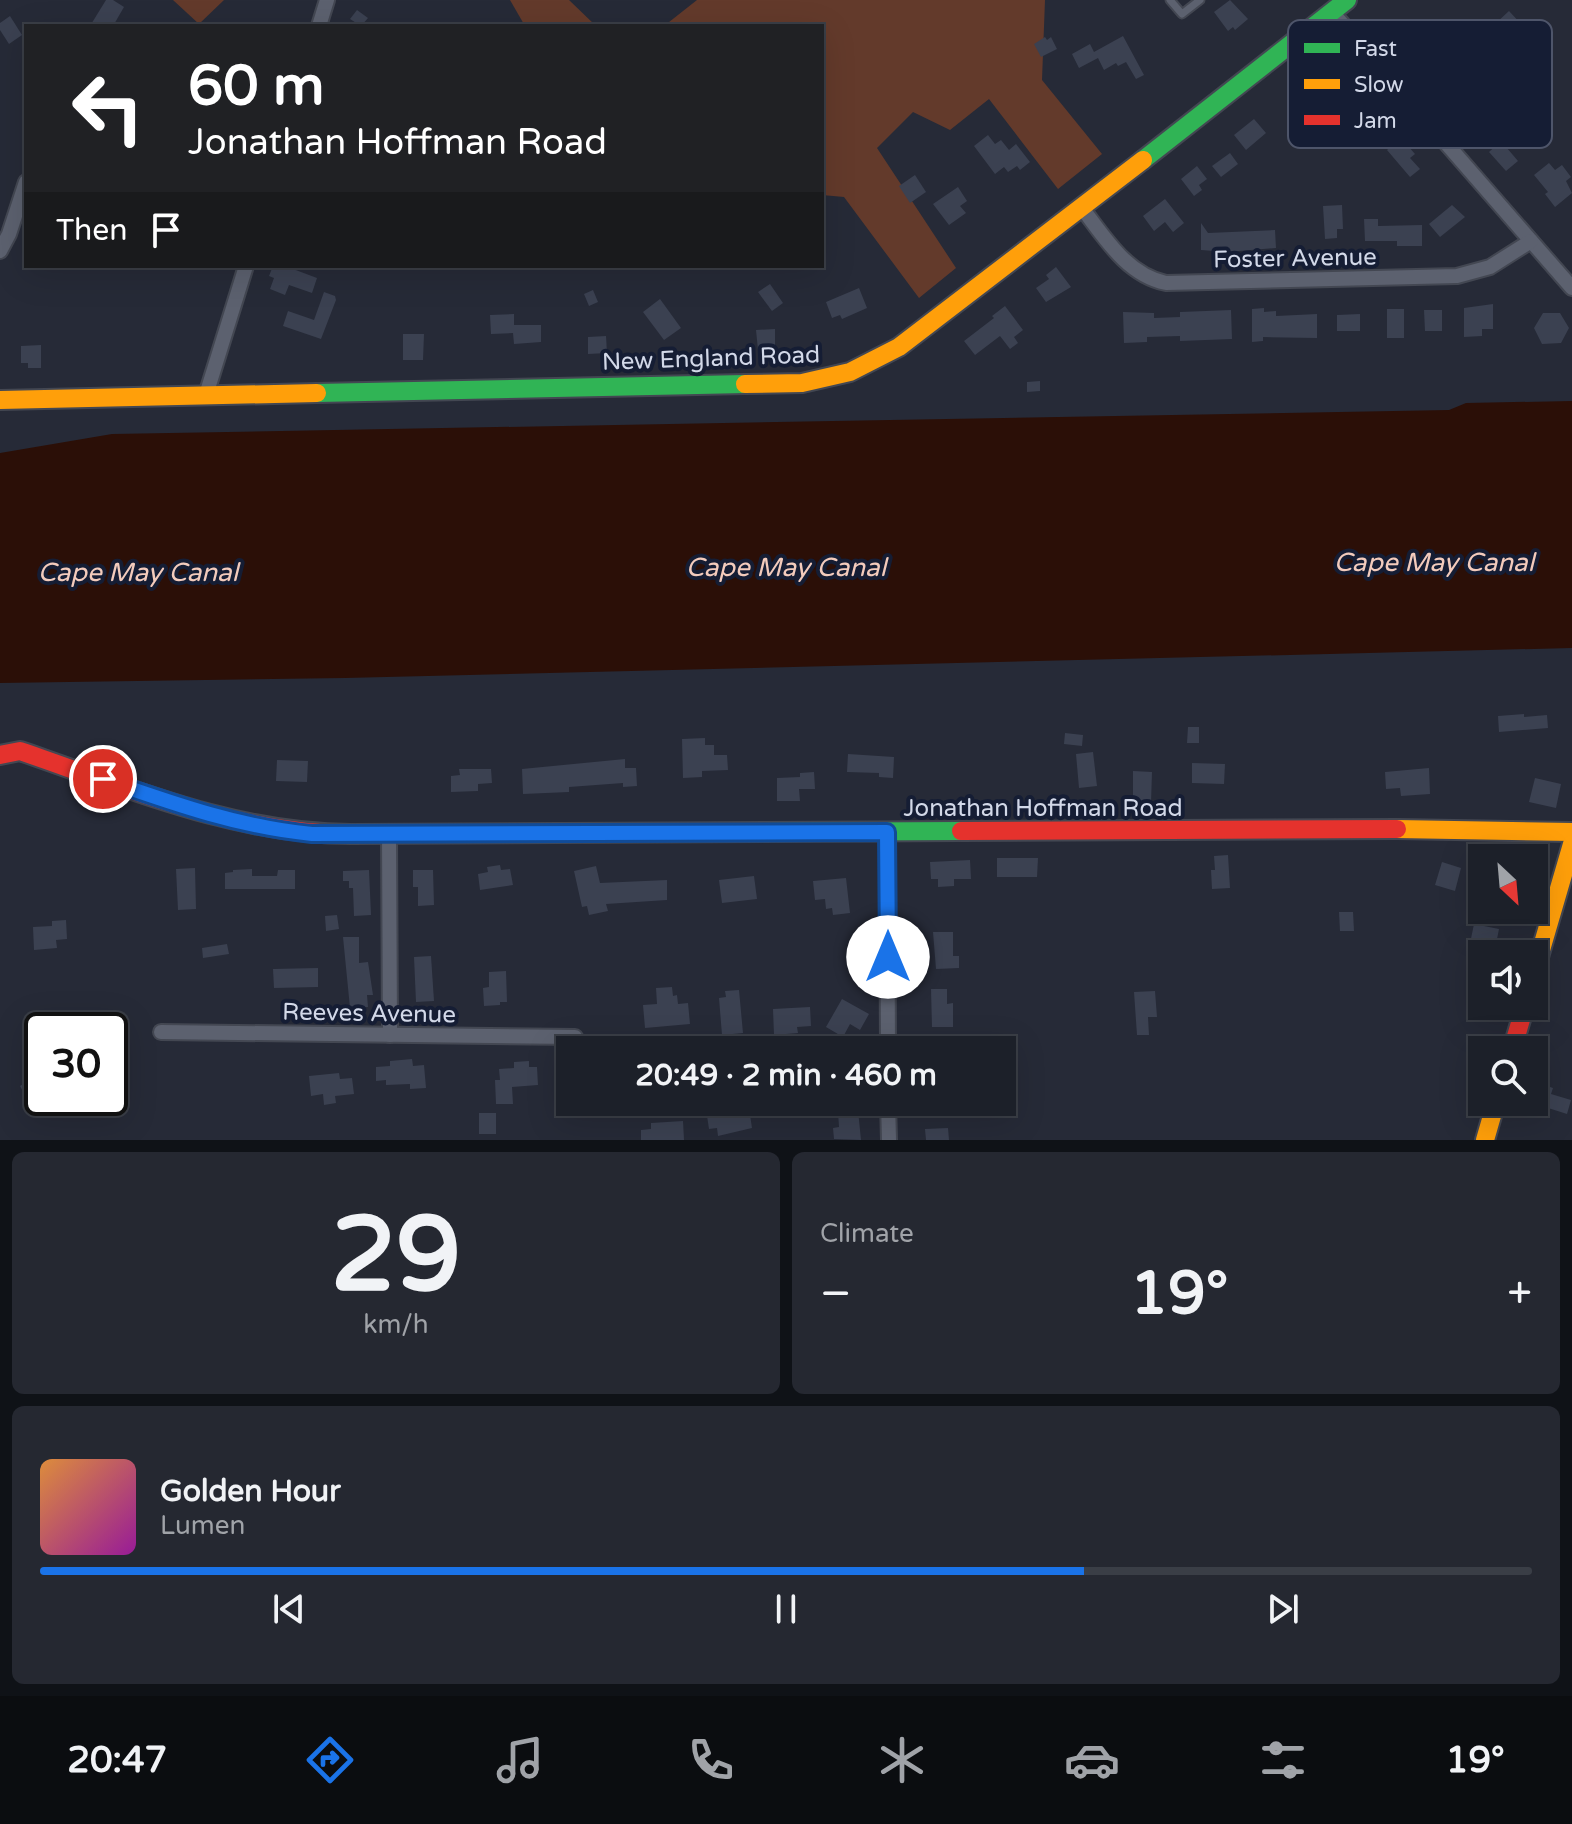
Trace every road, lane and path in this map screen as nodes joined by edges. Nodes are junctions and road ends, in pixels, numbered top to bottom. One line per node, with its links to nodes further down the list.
1 (327, 0): 7 (street)
2 (1170, 0): 3 (lane)
3 (1200, 0)
4 (1334, 4): 5 (street, New England Road); 6 (street)
5 (1314, 20)
6 (1347, 20)
7 (320, 24)
8 (1288, 41): 11 (street, New England Road)
9 (1454, 148): 12 (street)
10 (24, 188): 13 (street)
11 (1082, 208): 12 (street, Foster Avenue); 16 (street, New England Road)
12 (1531, 241): 15 (street)
13 (0, 251)
14 (245, 268): 16 (street)
15 (1572, 288)
16 (206, 395): 17 (street, New England Road)
17 (0, 400)
18 (0, 755): 21 (street, Jonathan Hoffman Road)
19 (887, 832): 20 (street, Jonathan Hoffman Road); 21 (street, Jonathan Hoffman Road); 26 (street)
20 (1572, 832)
21 (389, 833): 25 (street)
22 (1572, 844): 23 (street)
23 (1544, 940)
24 (161, 1032): 25 (street, Reeves Avenue)
25 (390, 1035): 27 (street, Reeves Avenue)
26 (888, 1036)
27 (556, 1037)
28 (888, 1116): 30 (street)
29 (1492, 1116): 31 (street)
30 (889, 1140)
31 (1485, 1140)

